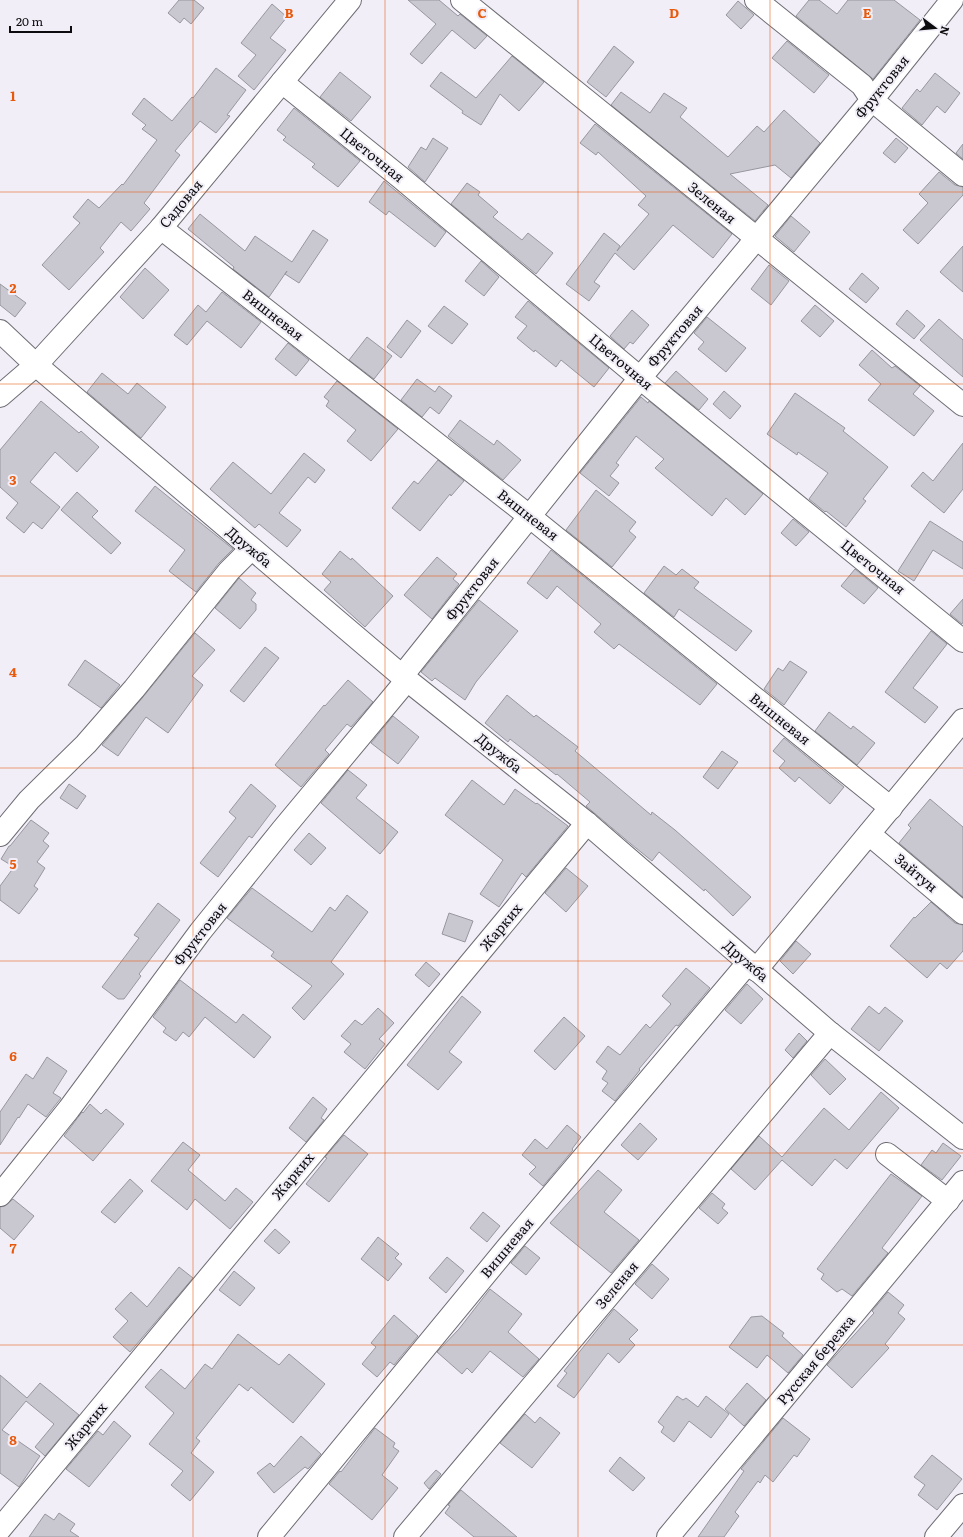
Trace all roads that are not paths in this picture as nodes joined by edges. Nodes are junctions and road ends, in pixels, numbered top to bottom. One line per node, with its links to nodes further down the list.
1 (350, 0): 5 (street, Садовая)
2 (462, 0): 9 (street, Зеленая)
3 (756, 0): 6 (street)
4 (952, 0): 6 (street, Фруктовая)
5 (282, 82): 8 (street, Садовая); 12 (street, Цветочная)
6 (872, 100): 7 (street); 9 (street, Фруктовая)
7 (963, 176)
8 (161, 228): 11 (street, Садовая); 15 (street, Вишневая)
9 (756, 238): 12 (street, Фруктовая); 14 (street, Зеленая)
10 (0, 331): 11 (street, Дружба)
11 (36, 365): 13 (street, Садовая); 16 (street, Дружба)
12 (640, 378): 15 (street, Фруктовая); 17 (street, Цветочная)
13 (0, 396)
14 (963, 405)
15 (529, 516): 18 (street, Фруктовая); 20 (street, Вишневая)
16 (251, 549): 18 (street, Дружба); 23 (street)
17 (963, 641)
18 (405, 678): 21 (street, Дружба); 30 (street, Фруктовая)
19 (961, 726): 20 (street, Вишневая)
20 (891, 808): 22 (street, Вишневая)
21 (587, 823): 25 (street, Дружба); 33 (street, Жарких)
22 (869, 834): 24 (street, Зайтун); 25 (street, Вишневая)
23 (0, 835)
24 (963, 913)
25 (752, 966): 26 (street, Дружба); 36 (street, Вишневая)
26 (830, 1033): 27 (street, Дружба); 37 (street, Зеленая)
27 (963, 1138)
28 (887, 1154): 31 (street)
29 (963, 1182): 31 (street, Русская березка)
30 (0, 1195)
31 (948, 1201): 38 (street, Русская березка)
32 (963, 1505): 39 (street)
33 (0, 1529)
34 (0, 1533): 35 (street)
35 (5, 1537)
36 (270, 1537)
37 (405, 1537)
38 (668, 1537)
39 (936, 1537)

